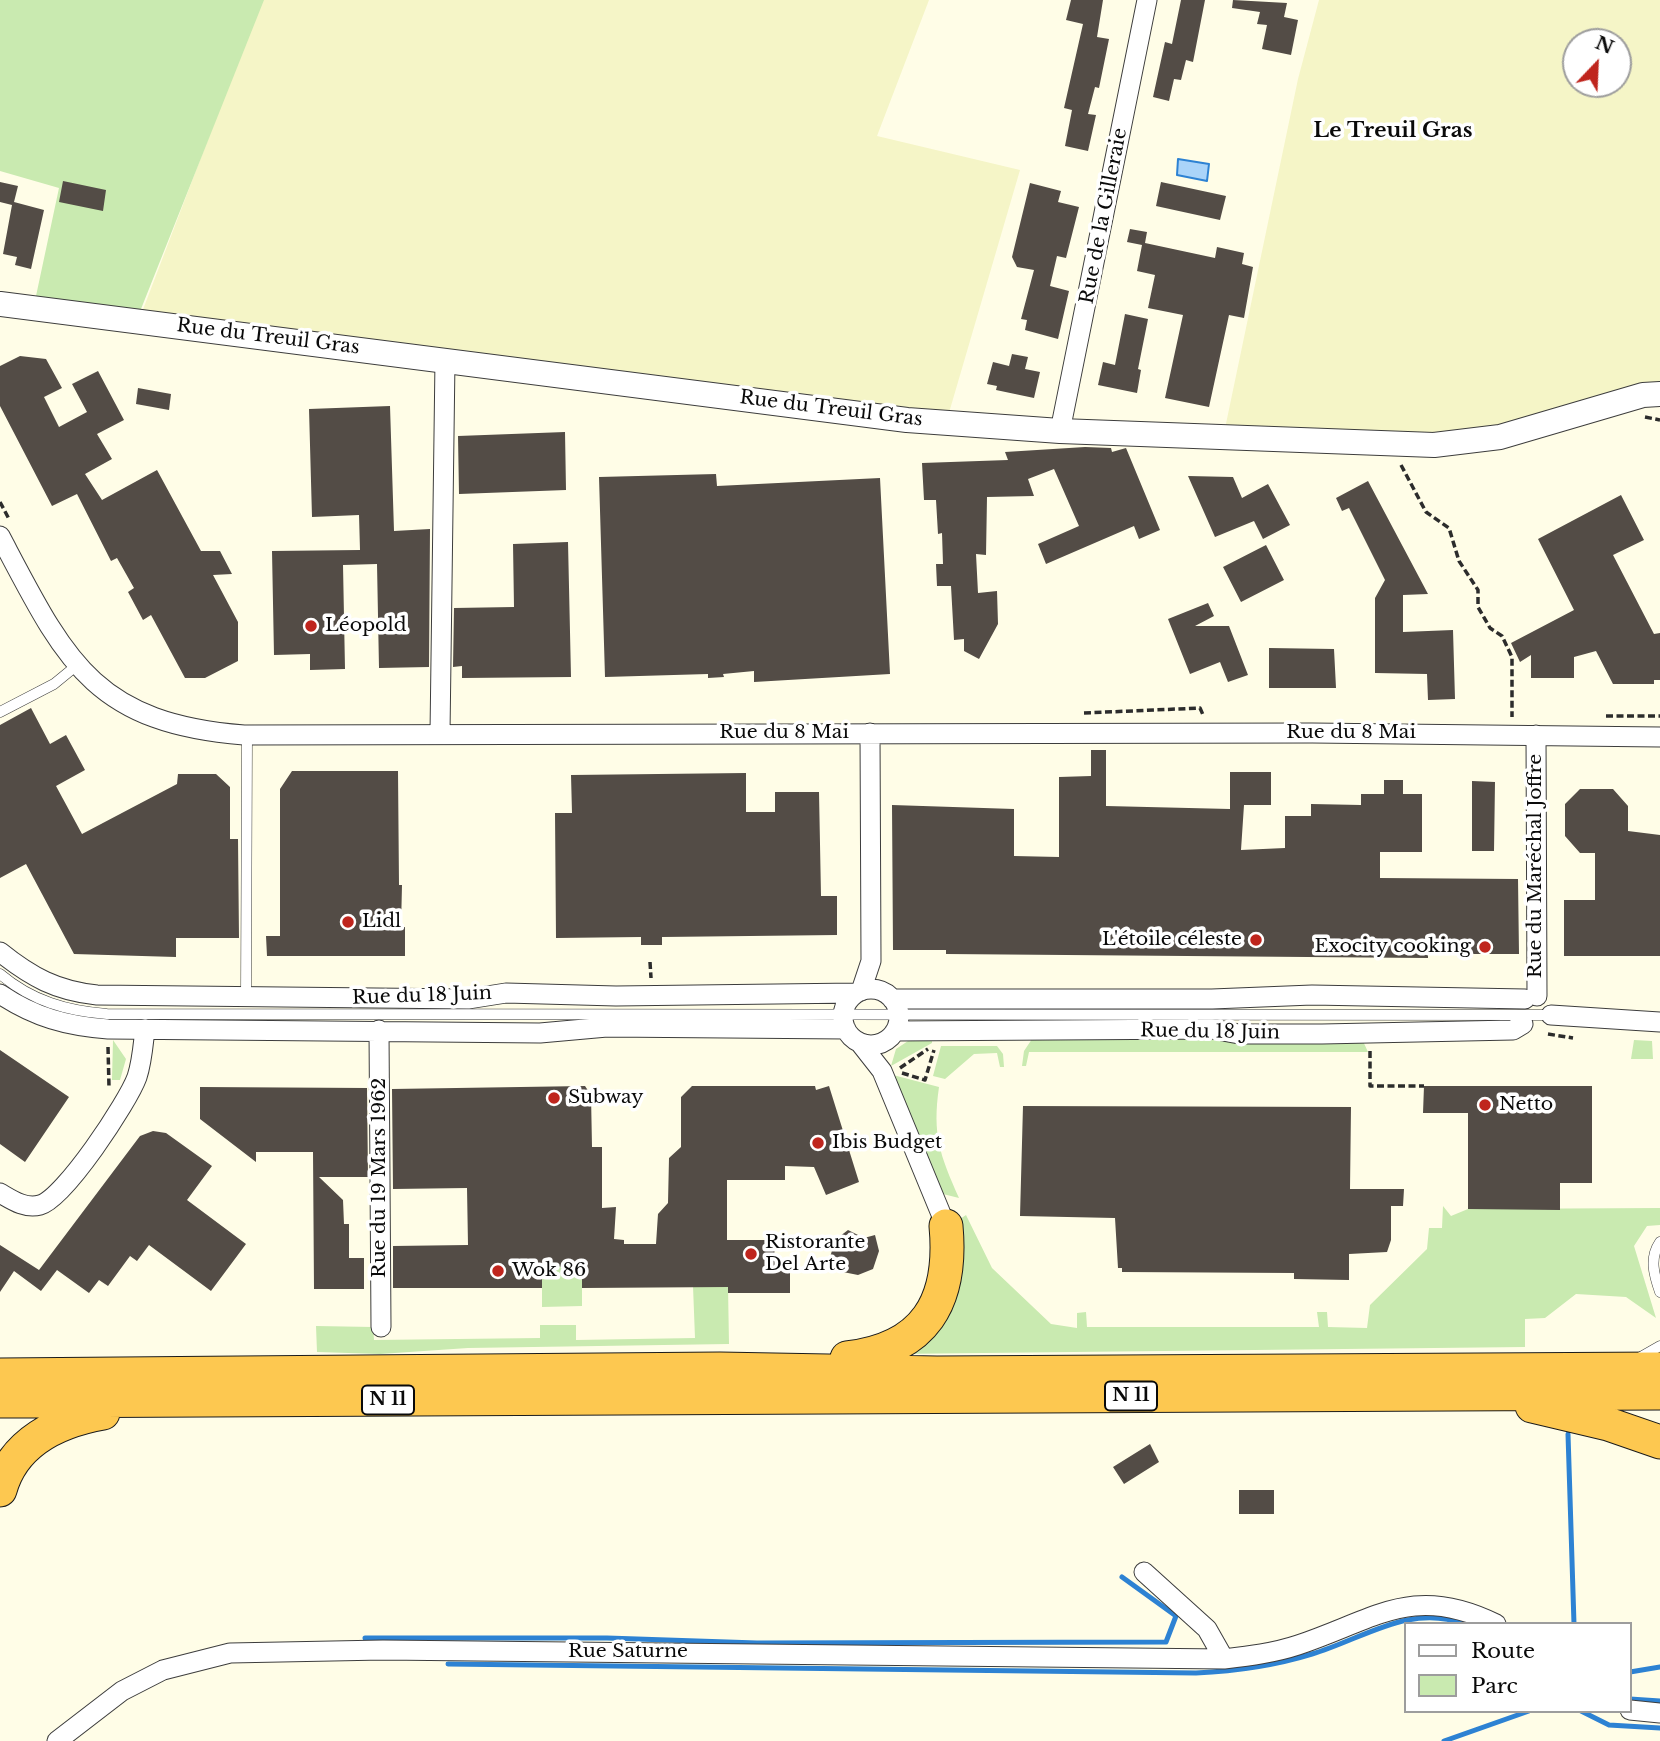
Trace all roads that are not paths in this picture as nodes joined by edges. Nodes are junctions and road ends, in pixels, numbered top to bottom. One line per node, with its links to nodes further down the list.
1 (1147, 0): 5 (street, Rue de la Gilleraie)
2 (0, 304): 3 (street, Rue du Treuil Gras)
3 (445, 360): 5 (street, Rue du Treuil Gras); 9 (street)
4 (1660, 394): 5 (street, Rue du Treuil Gras)
5 (1060, 431)
6 (6, 532): 7 (street, Rue du 8 Mai)
7 (76, 666): 8 (lane); 11 (street, Rue du 8 Mai)
8 (0, 712)
9 (440, 733): 10 (street, Rue du 8 Mai); 11 (street, Rue du 8 Mai)
10 (870, 733): 12 (street, Rue du 8 Mai); 15 (street)
11 (247, 735): 20 (lane)
12 (1536, 735): 13 (street, Rue du 8 Mai); 19 (street, Rue du Maréchal Joffre)
13 (1660, 737)
14 (0, 952): 23 (street, Rue du 18 Juin)
15 (871, 961): 17 (street); 21 (street)
16 (0, 974): 23 (lane)
17 (859, 992): 20 (street, Rue du 18 Juin); 21 (street, Rue du 18 Juin); 25 (street)
18 (0, 994): 23 (street, Rue du 18 Juin)
19 (1526, 1008): 21 (street); 21 (street, Rue du 18 Juin); 22 (street); 22 (street)
20 (246, 1013): 23 (street, Rue du 18 Juin); 23 (street, Rue du 18 Juin); 25 (lane); 26 (street, Rue du 18 Juin)
21 (891, 1015): 25 (lane); 25 (street, Rue du 18 Juin); 27 (street)
22 (1552, 1015): 24 (street)
23 (135, 1017): 28 (street)
24 (1660, 1022)
25 (850, 1029): 26 (street, Rue du 18 Juin); 27 (street)
26 (379, 1030): 32 (street, Rue du 19 Mars 1962)
27 (880, 1067): 29 (street)
28 (0, 1193)
29 (946, 1226): 34 (highway)
30 (1660, 1242): 31 (lane)
31 (1660, 1292)
32 (381, 1327)
33 (1660, 1346): 35 (lane)
34 (720, 1369): 35 (highway, N 11); 37 (highway, N 11)
35 (1617, 1369): 36 (highway, N 11)
36 (1660, 1369)
37 (0, 1375)
38 (1482, 1394): 39 (highway, N 11); 40 (highway, N 11); 42 (highway)
39 (1660, 1394)
40 (173, 1399): 41 (highway, N 11); 43 (highway)
41 (0, 1401)
42 (1660, 1442)
43 (0, 1490)
44 (1144, 1572): 46 (street)
45 (1491, 1622): 46 (street, Rue Saturne)
46 (1224, 1659): 49 (street, Rue Saturne)
47 (1632, 1710): 48 (street)
48 (1660, 1713)
49 (57, 1741)

